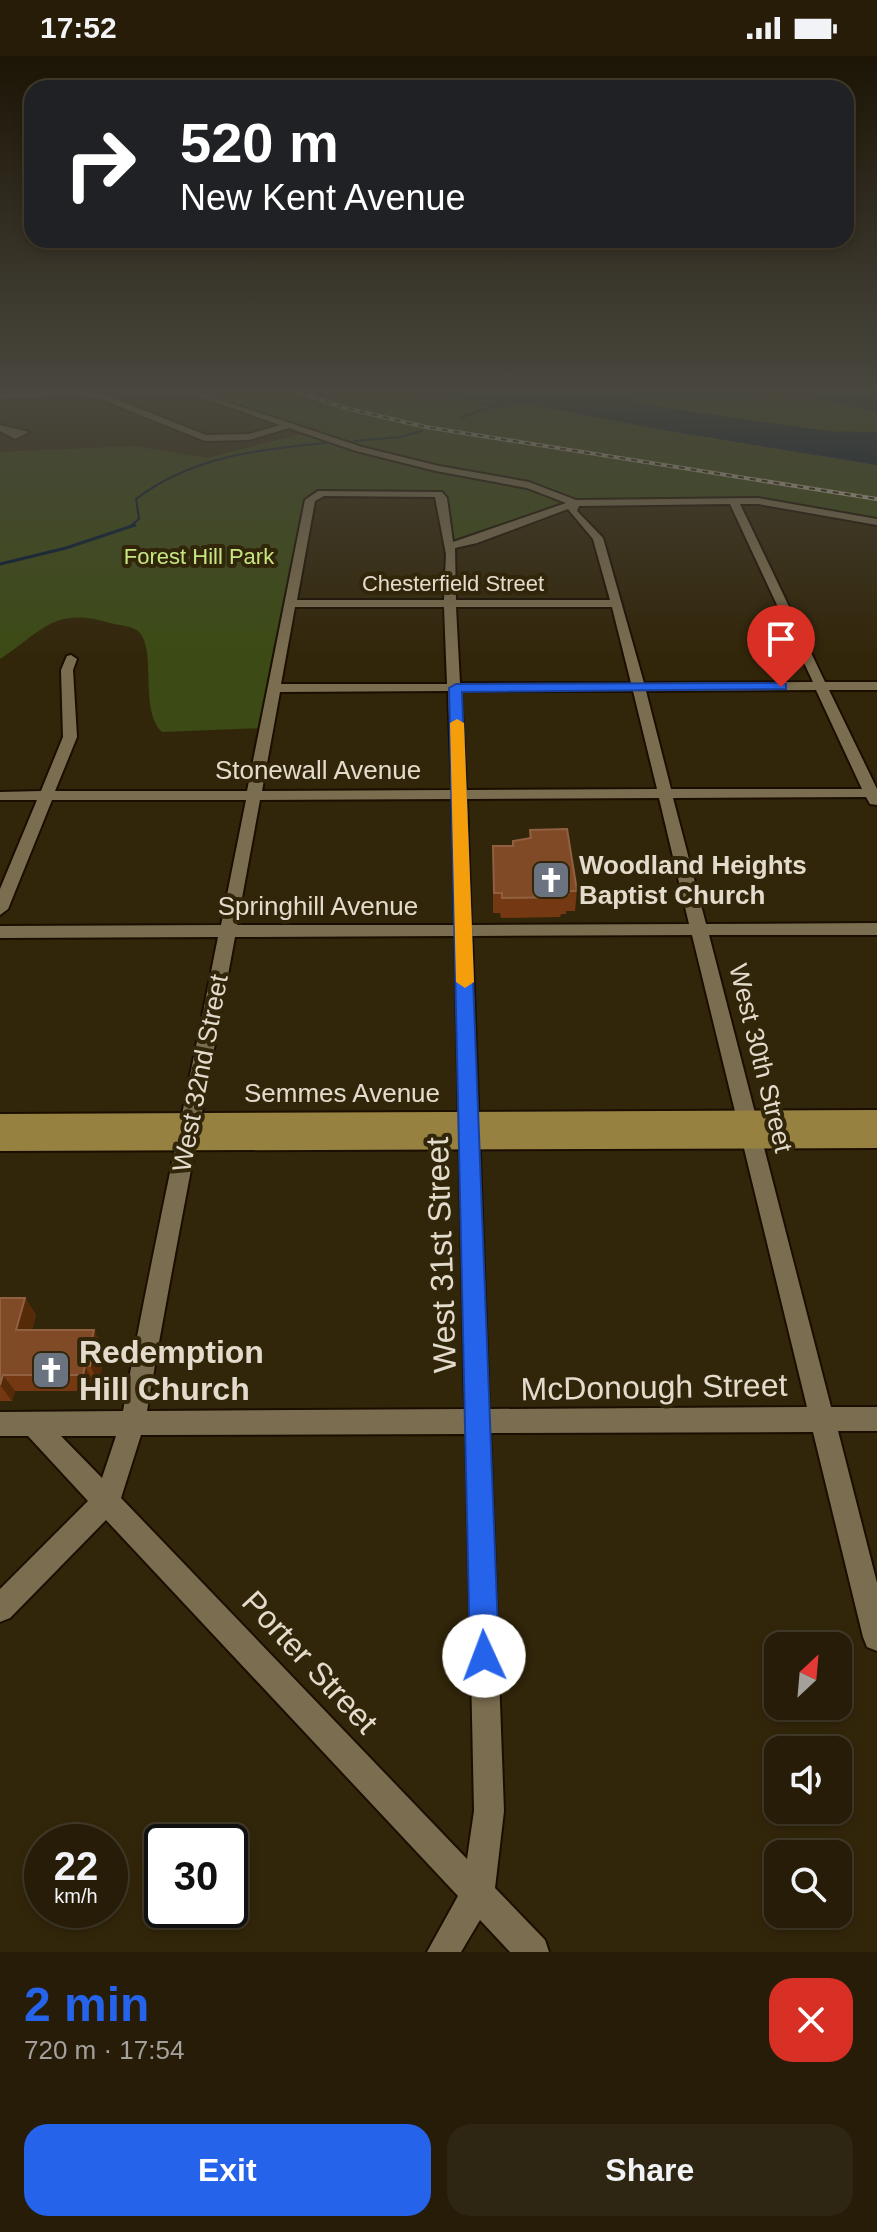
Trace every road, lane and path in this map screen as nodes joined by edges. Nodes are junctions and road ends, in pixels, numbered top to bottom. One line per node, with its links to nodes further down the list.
1 (496, 478): 4 (street)
2 (314, 495): 6 (street, West 31st Street); 9 (street, West 32nd Street)
3 (733, 500): 4 (street); 5 (street); 11 (street)
4 (575, 503): 6 (street); 8 (street, West 30th Street)
5 (877, 522)
6 (450, 546): 7 (street, West 31st Street)
7 (450, 603): 8 (street, Chesterfield Street); 9 (street, Chesterfield Street); 15 (street, West 31st Street)
8 (617, 603): 13 (street, West 30th Street)
9 (289, 604): 14 (street, West 32nd Street)
10 (71, 659): 19 (street)
11 (821, 686): 12 (street); 13 (street); 21 (street)
12 (877, 686)
13 (638, 687): 15 (street); 16 (street, West 30th Street)
14 (274, 688): 15 (street); 17 (street, West 32nd Street)
15 (456, 688): 18 (street, West 31st Street)
16 (666, 793): 18 (street, Stonewall Avenue); 21 (street, Stonewall Avenue); 24 (street, West 30th Street)
17 (254, 794): 18 (street, Stonewall Avenue); 19 (street, Stonewall Avenue); 26 (street, West 32nd Street)
18 (459, 794): 27 (street, West 31st Street)
19 (45, 795): 20 (street, Stonewall Avenue); 22 (street)
20 (0, 796)
21 (875, 797)
22 (0, 909)
23 (877, 929): 24 (street, Springhill Avenue)
24 (700, 930): 27 (street, Springhill Avenue); 30 (street, West 30th Street)
25 (0, 932): 26 (street, Springhill Avenue)
26 (227, 932): 27 (street, Springhill Avenue); 32 (street, West 32nd Street)
27 (463, 932): 31 (street, West 31st Street)
28 (877, 1120): 30 (main road, Semmes Avenue)
29 (0, 1124): 32 (main road, Semmes Avenue)
30 (750, 1129): 31 (main road, Semmes Avenue); 33 (main road, Semmes Avenue); 35 (street, West 30th Street)
31 (469, 1130): 32 (main road, Semmes Avenue); 38 (street, West 31st Street)
32 (189, 1132): 34 (main road, Semmes Avenue); 37 (street, West 32nd Street)
33 (877, 1138)
34 (0, 1141)
35 (821, 1419): 36 (street, McDonough Street); 38 (street, McDonough Street); 43 (street, West 30th Street)
36 (877, 1419)
37 (133, 1422): 38 (street, McDonough Street); 40 (street, McDonough Street); 41 (street, West 32nd Street)
38 (478, 1422): 44 (street, West 31st Street)
39 (0, 1424): 40 (street, McDonough Street)
40 (33, 1424): 41 (street, Porter Street)
41 (108, 1500): 42 (street, West 32nd Street); 44 (street, Porter Street)
42 (0, 1608)
43 (877, 1637)
44 (478, 1893): 45 (street, West 31st Street); 46 (street, Porter Street)
45 (443, 1952)
46 (533, 1952)

